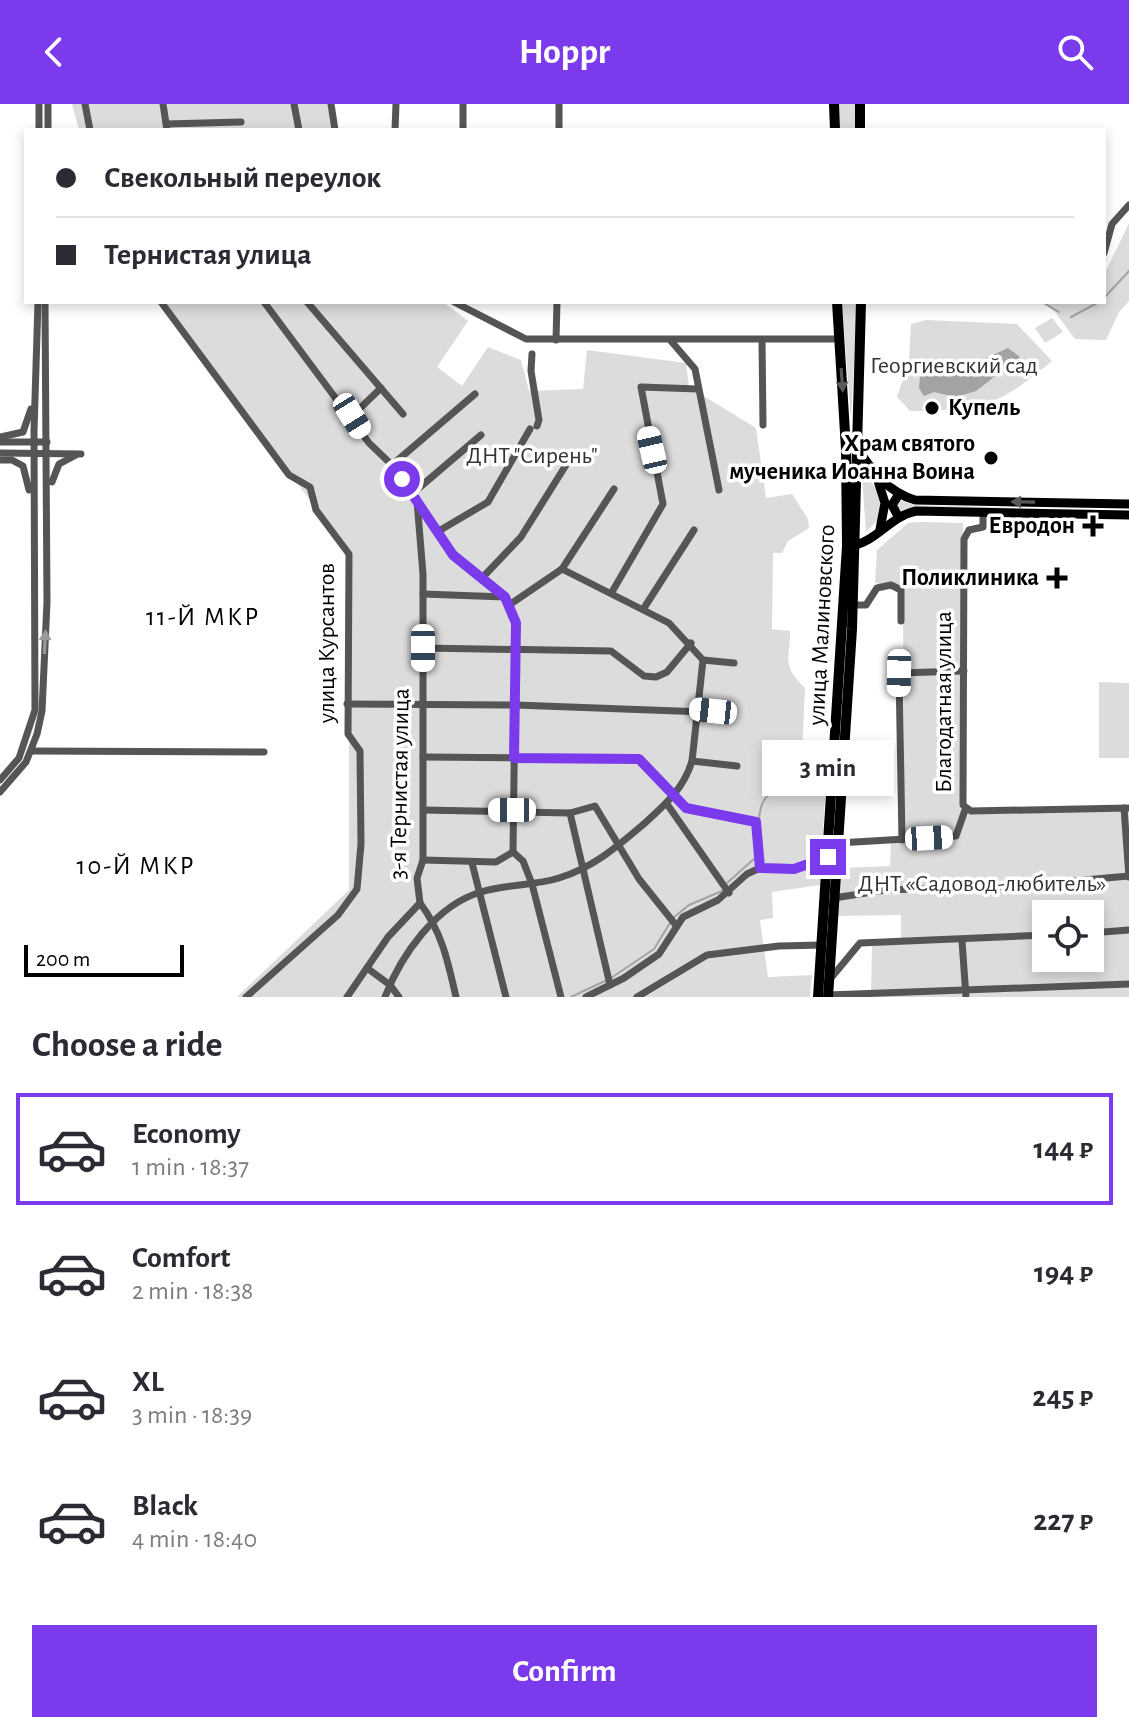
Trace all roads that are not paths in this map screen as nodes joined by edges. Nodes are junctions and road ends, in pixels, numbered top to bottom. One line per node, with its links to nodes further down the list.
1 (39, 104): 14 (street)
2 (48, 104): 15 (street)
3 (85, 104): 16 (street)
4 (163, 104): 13 (street)
5 (294, 104): 17 (street)
6 (331, 104): 18 (street)
7 (396, 104): 19 (street)
8 (463, 104): 20 (street)
9 (559, 104): 21 (street)
10 (834, 104): 22 (highway)
11 (860, 104): 23 (highway)
12 (241, 122): 13 (street)
13 (167, 127)
14 (39, 128)
15 (48, 128)
16 (90, 128)
17 (299, 128)
18 (334, 128)
19 (395, 128)
20 (463, 128)
21 (559, 128)
22 (835, 128)
23 (860, 128)
24 (1129, 205): 25 (street)
25 (1106, 246)
26 (38, 304): 40 (street)
27 (45, 304): 50 (street)
28 (162, 304): 93 (street, улица Курсантов)
29 (266, 304): 45 (street)
30 (309, 304): 41 (street)
31 (459, 304): 36 (street)
32 (557, 304): 36 (street)
33 (837, 304): 35 (highway, улица Малиновского)
34 (861, 304): 51 (highway, улица Малиновского)
35 (840, 339): 37 (street); 77 (highway, улица Малиновского, one-way to 77)
36 (556, 340): 38 (street)
37 (762, 340): 38 (street); 46 (street)
38 (671, 341): 42 (street)
39 (532, 354): 75 (street)
40 (36, 380): 48 (street); 49 (street)
41 (381, 388): 44 (street); 45 (street)
42 (698, 389): 60 (street); 80 (street)
43 (475, 394): 57 (street)
44 (403, 414)
45 (352, 416): 57 (street)
46 (763, 425)
47 (481, 435): 62 (street)
48 (0, 439): 49 (street)
49 (34, 442): 50 (street); 53 (street)
50 (47, 442): 54 (street)
51 (856, 447): 58 (main road); 77 (highway, улица Малиновского)
52 (0, 453): 53 (street)
53 (34, 453): 54 (street); 67 (street)
54 (47, 453): 66 (street); 66 (street)
55 (571, 457): 79 (street)
56 (0, 460): 67 (street)
57 (392, 465): 62 (street)
58 (876, 475): 61 (main road); 74 (main road)
59 (614, 489): 78 (street)
60 (719, 490)
61 (899, 494): 63 (main road, one-way to 61); 72 (main road)
62 (415, 496): 75 (street); 81 (street, 3-я Тернистая улица)
63 (1051, 503): 64 (main road); 69 (main road)
64 (1068, 503): 65 (main road); 70 (main road)
65 (1129, 504)
66 (47, 511): 83 (street)
67 (34, 513): 76 (street)
68 (983, 513): 69 (main road); 72 (main road); 92 (street, Благодатная улица)
69 (1051, 514): 70 (main road)
70 (1068, 515): 71 (main road)
71 (1129, 515)
72 (898, 516): 74 (main road)
73 (694, 530): 85 (street)
74 (879, 531): 77 (main road)
75 (437, 532): 79 (street)
76 (33, 540): 83 (street); 104 (street)
77 (851, 546): 84 (highway, улица Малиновского); 117 (highway, улица Малиновского)
78 (562, 569): 80 (street); 82 (street)
79 (483, 577): 82 (street)
80 (612, 592): 85 (street)
81 (423, 594): 82 (street); 88 (street, 3-я Тернистая улица)
82 (507, 601): 89 (street)
83 (47, 602): 98 (street, one-way to 83)
84 (853, 605): 86 (street); 114 (highway, улица Малиновского)
85 (644, 608): 87 (street)
86 (901, 621)
87 (691, 643): 89 (street); 90 (street)
88 (423, 648): 89 (street); 94 (street, 3-я Тернистая улица)
89 (516, 648): 95 (street)
90 (703, 660): 91 (street); 96 (street)
91 (734, 663)
92 (964, 671): 111 (street, Благодатная улица); 113 (street)
93 (347, 704): 94 (street); 142 (street, улица Курсантов)
94 (423, 704): 95 (street); 100 (street, 3-я Тернистая улица)
95 (516, 705): 96 (street); 101 (street)
96 (696, 709): 97 (street); 102 (street)
97 (731, 713)
98 (31, 751): 99 (street); 105 (street)
99 (264, 752)
100 (423, 757): 101 (street); 109 (street, 3-я Тернистая улица)
101 (514, 758): 106 (street); 110 (street)
102 (692, 761): 103 (street); 106 (street)
103 (737, 766)
104 (0, 780)
105 (0, 792)
106 (675, 796): 107 (street); 121 (street)
107 (667, 804): 115 (street); 125 (street)
108 (1127, 808): 111 (street, Благодатная улица); 122 (street)
109 (424, 810): 110 (street); 118 (street, 3-я Тернистая улица)
110 (512, 810): 112 (street); 116 (street)
111 (965, 810): 113 (street, Благодатная улица)
112 (570, 813): 115 (street); 120 (street)
113 (902, 840): 114 (street, Благодатная улица)
114 (838, 843): 126 (highway, улица Малиновского)
115 (620, 845): 120 (street); 129 (street)
116 (513, 852): 119 (street); 123 (street)
117 (828, 857): 121 (street); 134 (highway, улица Малиновского)
118 (423, 860): 119 (street); 127 (street, 3-я Тернистая улица)
119 (472, 863): 124 (street)
120 (583, 868): 123 (street); 139 (street)
121 (760, 868): 125 (street)
122 (1129, 876): 126 (street)
123 (532, 884): 124 (street); 148 (street)
124 (481, 892): 128 (street); 147 (street)
125 (729, 893): 129 (street)
126 (834, 898): 136 (highway, улица Малиновского)
127 (420, 903): 128 (street); 135 (street, 3-я Тернистая улица)
128 (435, 922): 138 (street); 146 (street)
129 (675, 924): 139 (street)
130 (1129, 930): 131 (street)
131 (1104, 932)
132 (1032, 936): 133 (street)
133 (962, 941): 136 (street); 140 (street)
134 (822, 945): 141 (highway, улица Малиновского); 150 (street)
135 (367, 968): 138 (street); 143 (street, 3-я Тернистая улица)
136 (829, 980): 141 (highway, улица Малиновского)
137 (1129, 984): 140 (street)
138 (390, 985): 144 (street); 145 (street)
139 (610, 985): 149 (street)
140 (966, 994): 141 (street)
141 (825, 996)
142 (246, 997)
143 (347, 997)
144 (385, 997)
145 (399, 997)
146 (456, 997)
147 (506, 997)
148 (561, 997)
149 (586, 997)
150 (637, 997)

